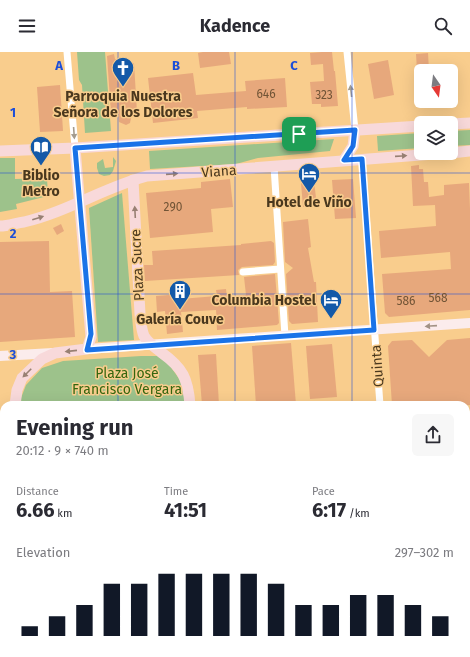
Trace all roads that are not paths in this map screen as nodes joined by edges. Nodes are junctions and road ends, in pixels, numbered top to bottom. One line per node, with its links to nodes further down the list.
1 (67, 52): 7 (street, one-way to 7)
2 (347, 52): 6 (street, one-way to 2)
3 (470, 122): 4 (main road)
4 (458, 123)
5 (414, 126): 6 (main road)
6 (355, 130): 7 (main road); 13 (main road)
7 (75, 148): 8 (main road); 16 (main road)
8 (0, 151)
9 (470, 151): 10 (main road)
10 (458, 152)
11 (414, 155): 12 (main road, Viana, one-way to 11)
12 (362, 159): 13 (main road, Viana); 21 (street, Quinta)
13 (344, 160): 14 (main road, Viana)
14 (274, 166): 15 (main road, Viana, one-way to 14); 18 (street)
15 (133, 180): 16 (main road, Viana); 23 (main road, Plaza Sucre, one-way to 15)
16 (79, 202): 17 (main road, Viana, one-way to 16); 24 (main road)
17 (0, 226)
18 (280, 269): 19 (street); 22 (street)
19 (243, 272)
20 (470, 323): 21 (street, one-way to 21)
21 (374, 330): 22 (street); 29 (street, Quinta)
22 (285, 336): 23 (street)
23 (152, 345): 24 (street); 28 (main road)
24 (87, 350): 25 (main road, one-way to 25)
25 (55, 353): 26 (street); 27 (main road, one-way to 27)
26 (0, 356)
27 (16, 401)
28 (190, 401)
29 (380, 401)

